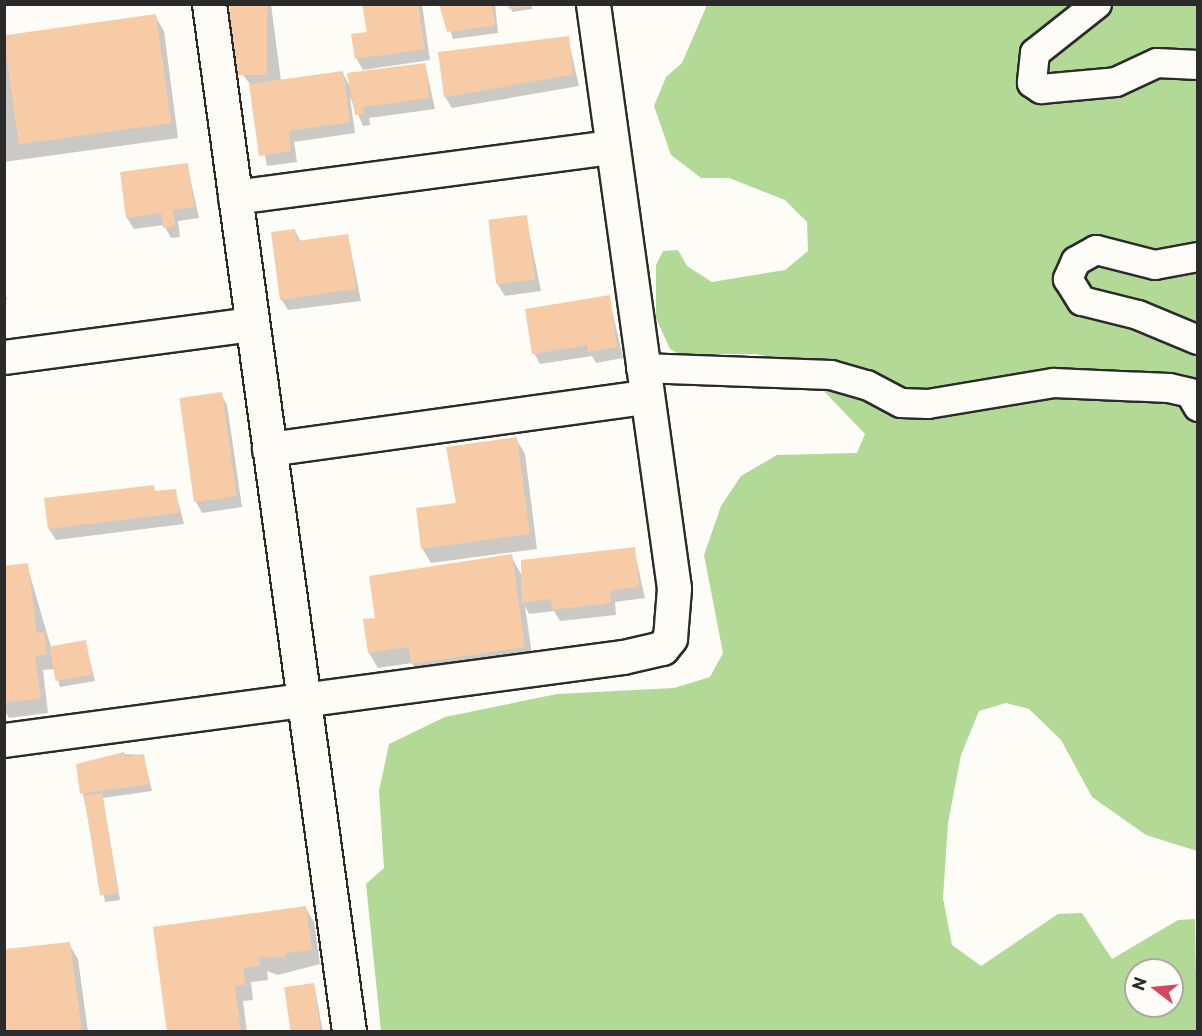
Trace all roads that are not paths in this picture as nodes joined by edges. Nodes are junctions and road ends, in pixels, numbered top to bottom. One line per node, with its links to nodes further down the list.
1 (209, 4): 6 (street)
2 (593, 4): 5 (street)
3 (1097, 4): 4 (street)
4 (1197, 65)
5 (612, 147): 6 (street); 11 (street)
6 (235, 197): 8 (street)
7 (1197, 257): 9 (street)
8 (251, 324): 10 (street); 13 (street)
9 (1197, 340)
10 (4, 357)
11 (643, 382): 12 (street); 13 (street); 14 (street)
12 (1197, 407)
13 (269, 449): 14 (street)
14 (305, 700): 15 (street); 16 (street)
15 (4, 740)
16 (350, 1032)

